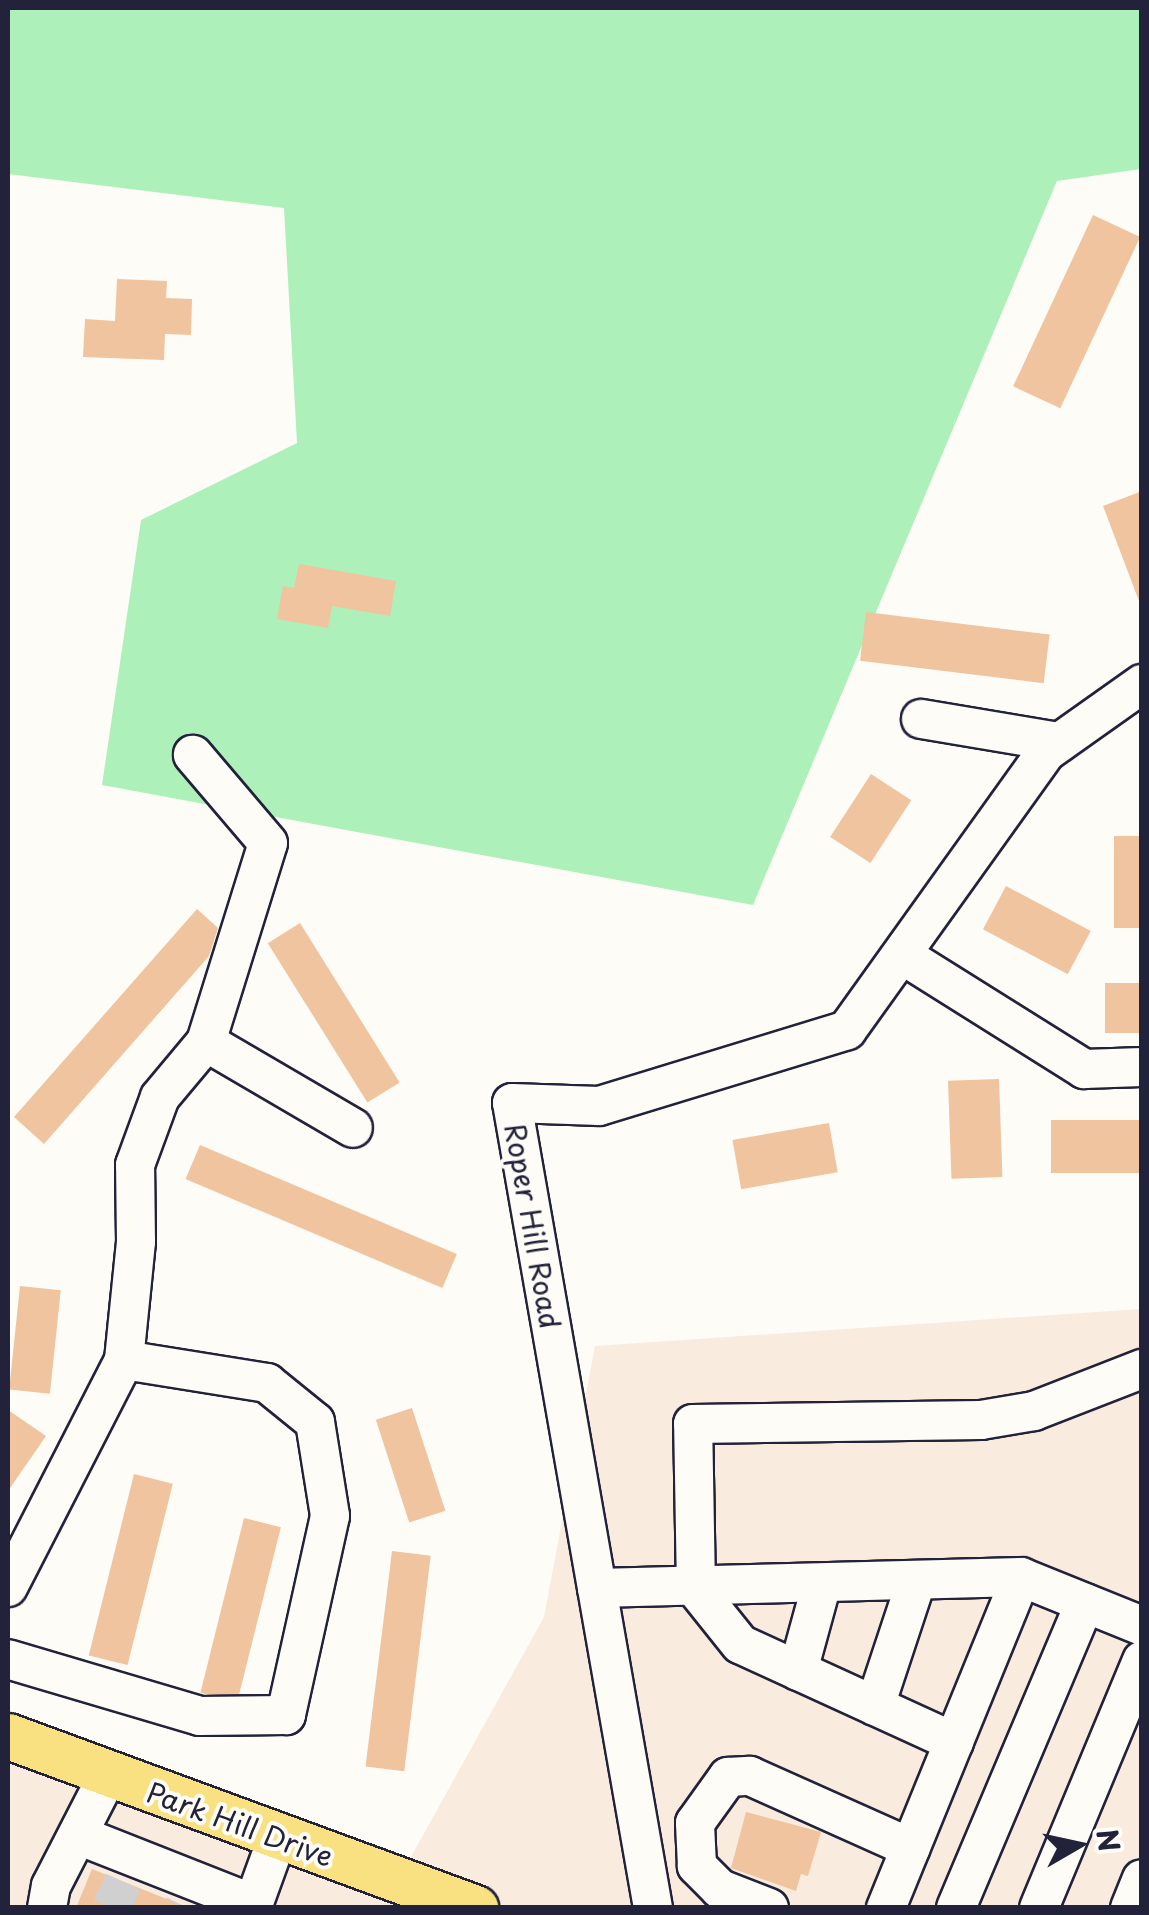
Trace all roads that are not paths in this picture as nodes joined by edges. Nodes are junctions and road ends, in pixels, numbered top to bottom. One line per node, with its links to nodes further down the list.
1 (1142, 684): 3 (street, Roper Hill Road)
2 (922, 719): 3 (street)
3 (1059, 742): 5 (street, Roper Hill Road)
4 (192, 755): 6 (street)
5 (904, 956): 7 (street); 15 (street, Roper Hill Road)
6 (206, 1042): 8 (street); 9 (street)
7 (1142, 1067)
8 (354, 1128)
9 (124, 1360): 13 (street); 19 (street)
10 (1142, 1370): 16 (street)
11 (1022, 1576): 12 (street); 17 (street); 24 (street)
12 (916, 1582): 14 (street); 22 (street)
13 (8, 1587)
14 (821, 1587): 16 (street); 21 (street)
15 (597, 1588): 16 (street); 34 (street, Roper Hill Road)
16 (696, 1589): 21 (street)
17 (1085, 1603): 18 (street); 37 (street)
18 (1142, 1626)
19 (8, 1659)
20 (1142, 1661): 38 (street)
21 (798, 1670): 22 (street)
22 (875, 1706): 24 (street)
23 (8, 1736): 25 (main road, Park Hill Drive)
24 (954, 1742): 28 (street)
25 (108, 1775): 26 (street); 27 (main road, Park Hill Drive)
26 (78, 1835): 30 (street); 32 (street)
27 (277, 1839): 31 (street); 33 (main road, Park Hill Drive)
28 (910, 1848): 35 (street); 36 (street)
29 (1142, 1879): 39 (street)
30 (189, 1894): 31 (street)
31 (253, 1906)
32 (47, 1908)
33 (475, 1908)
34 (653, 1908)
35 (769, 1908)
36 (886, 1908)
37 (956, 1908)
38 (1039, 1908)
39 (1130, 1908)

